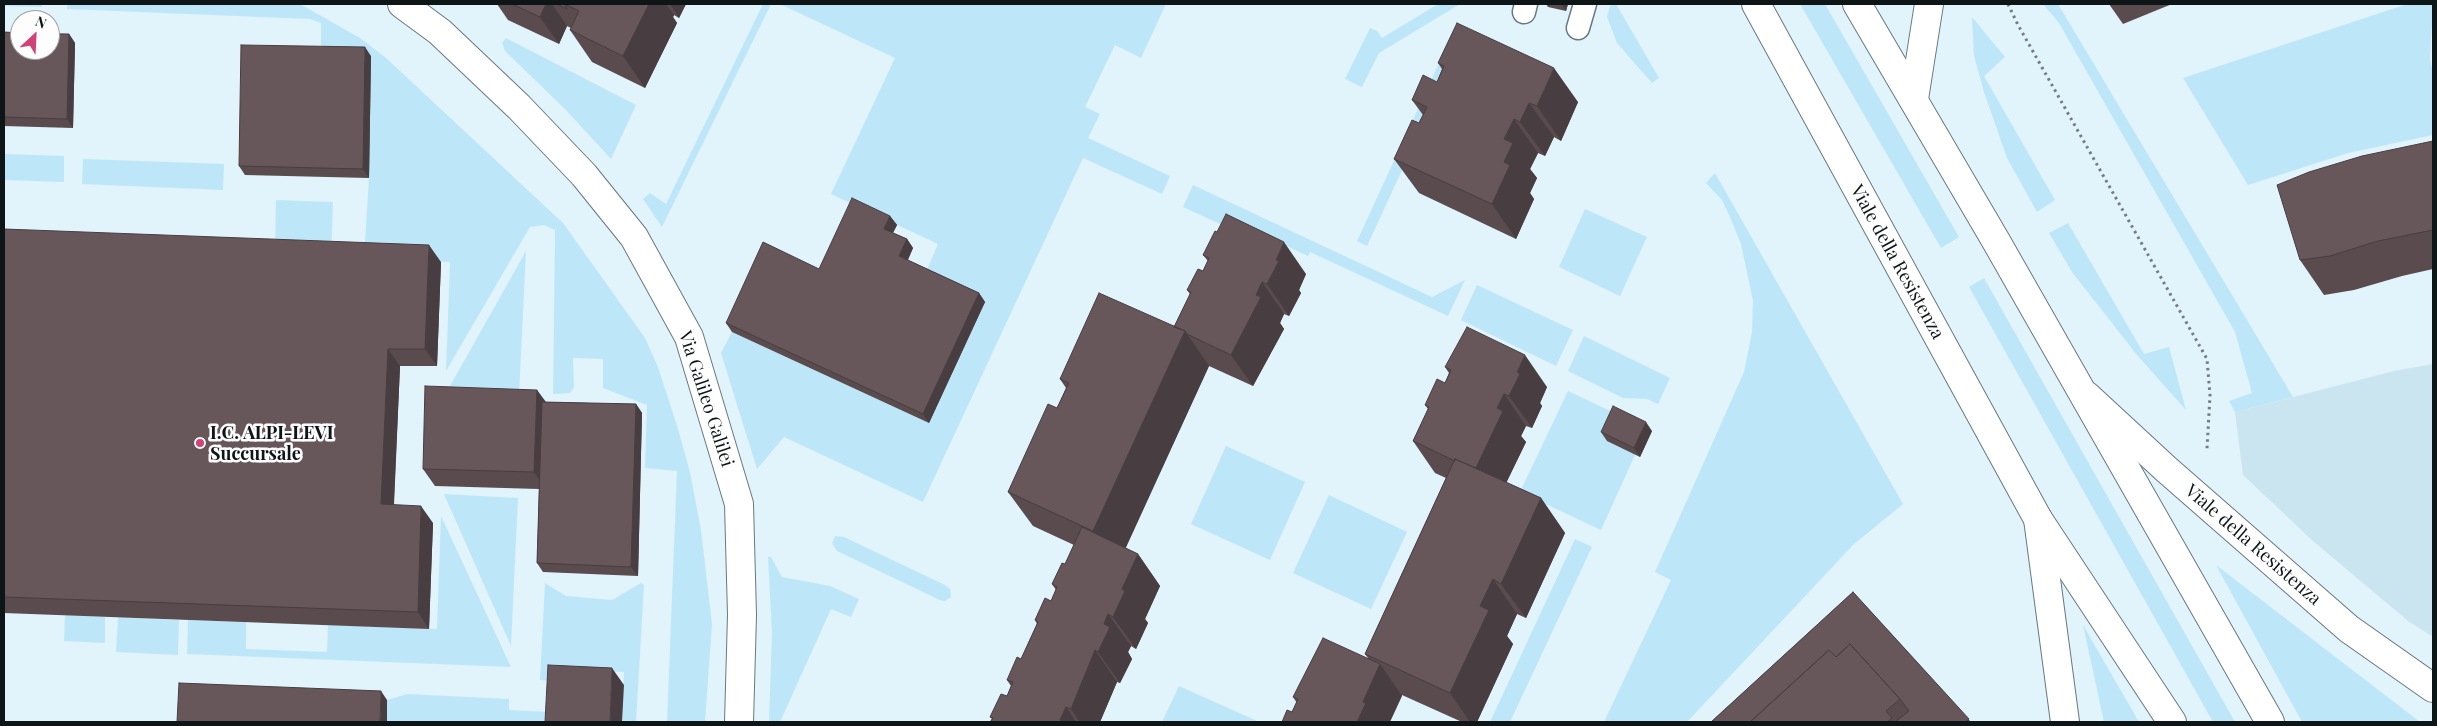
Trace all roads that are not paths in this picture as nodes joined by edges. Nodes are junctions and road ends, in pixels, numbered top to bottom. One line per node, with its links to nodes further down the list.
1 (402, 4): 11 (street, Via Galileo Galilei)
2 (1585, 4): 6 (lane)
3 (1756, 4): 9 (street, Viale della Resistenza)
4 (1857, 4): 7 (street, Viale della Resistenza)
5 (1929, 4): 7 (street)
6 (1578, 28)
7 (1914, 100): 8 (street, Viale della Resistenza)
8 (2082, 391): 10 (street, Viale della Resistenza); 14 (street, Viale della Resistenza)
9 (2038, 520): 12 (street, Viale della Resistenza); 13 (street, Viale della Resistenza)
10 (2433, 688)
11 (739, 722)
12 (2065, 722)
13 (2172, 722)
14 (2270, 722)

